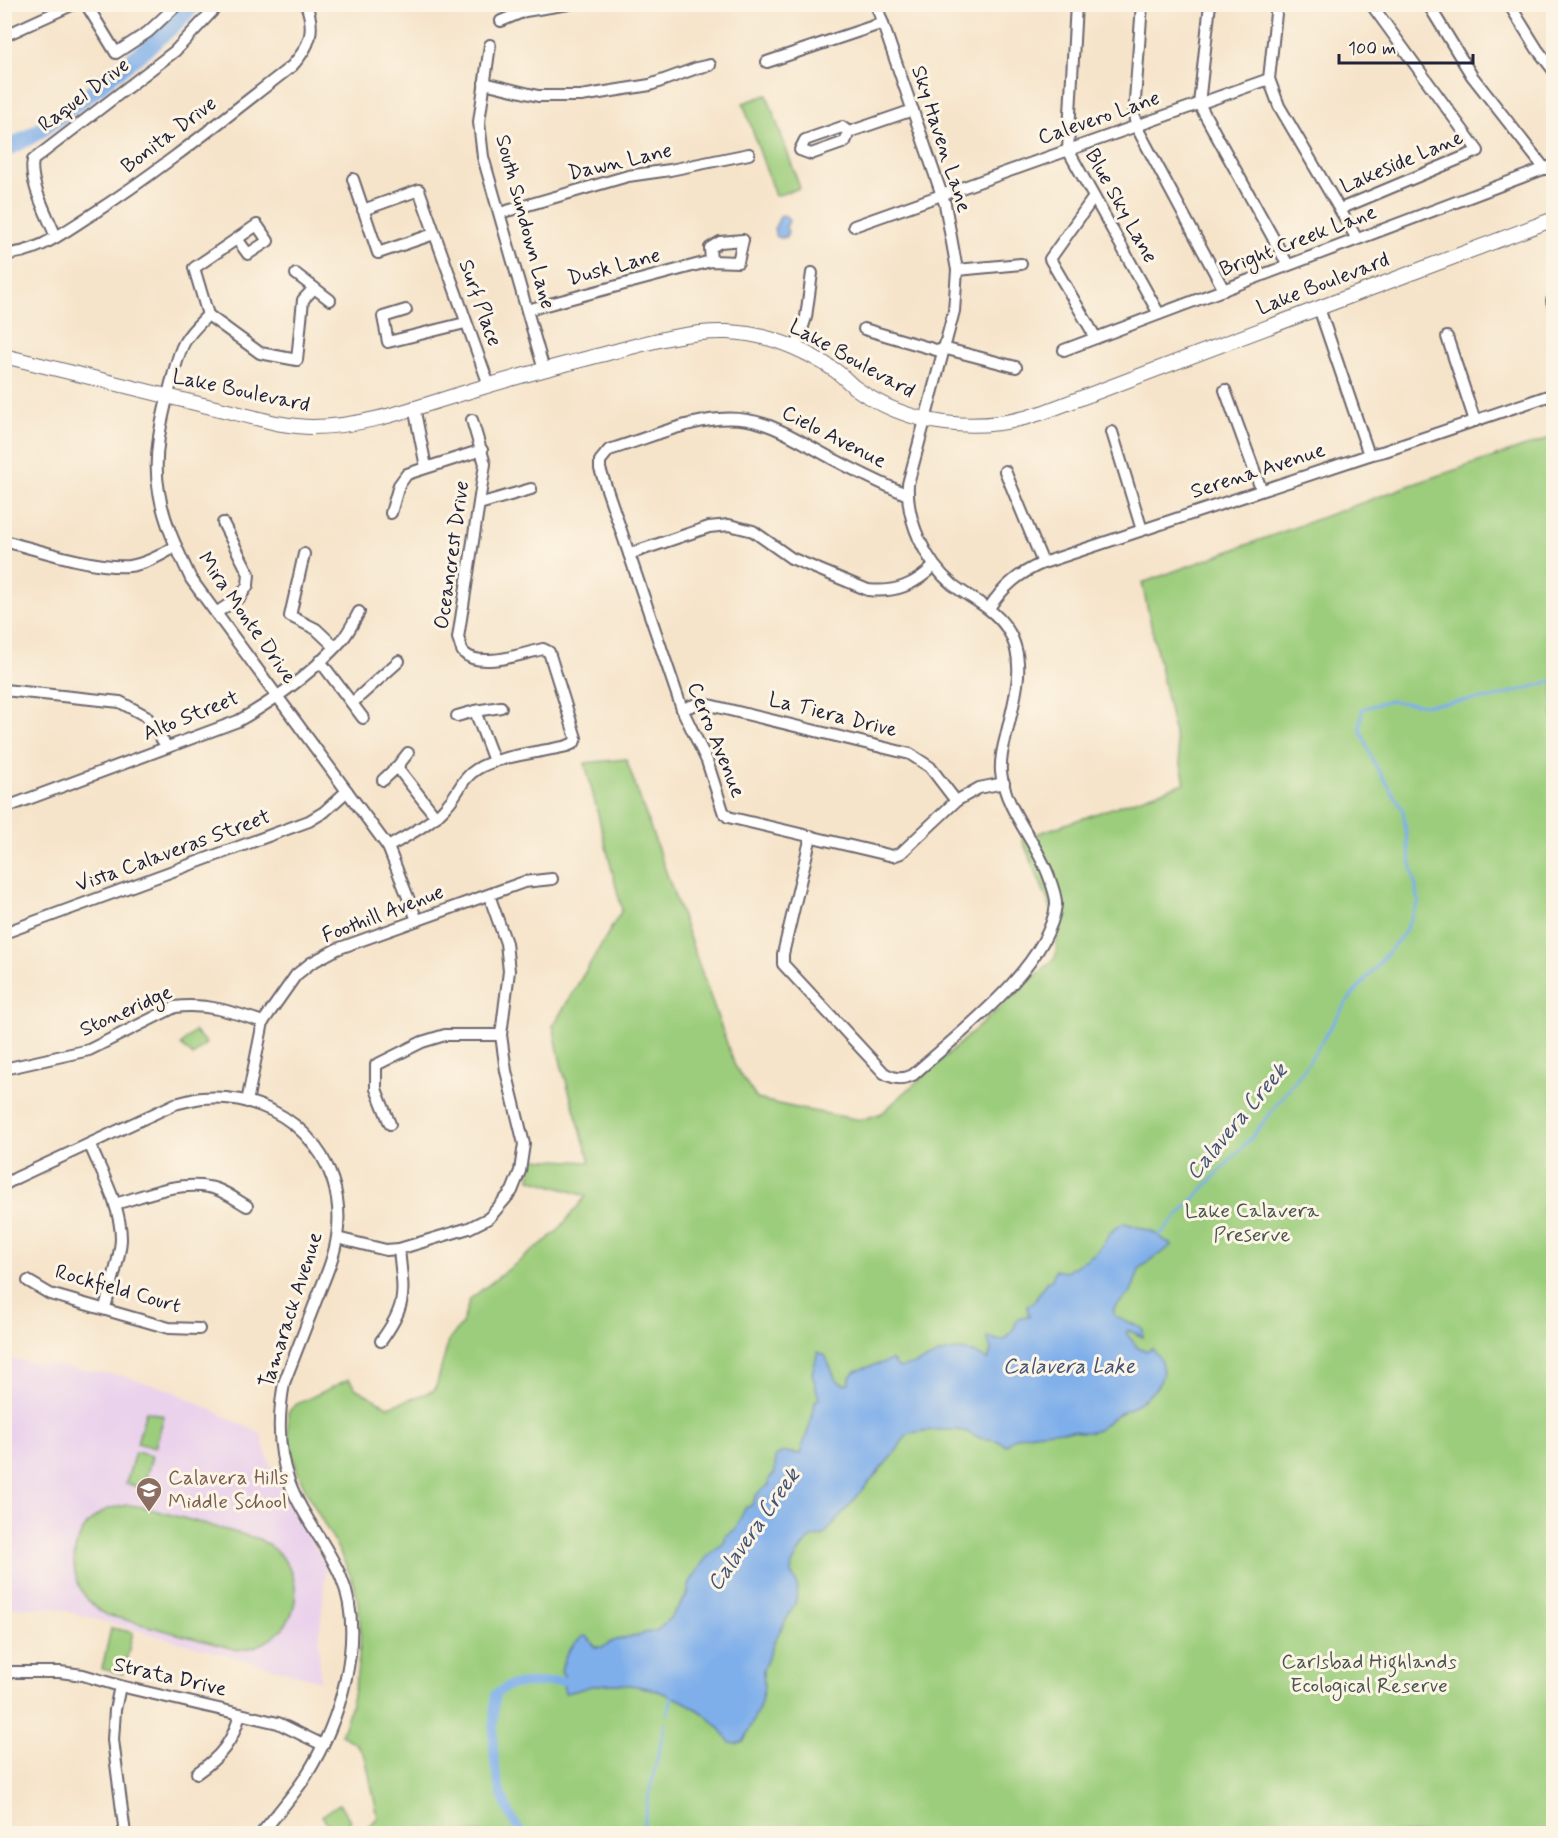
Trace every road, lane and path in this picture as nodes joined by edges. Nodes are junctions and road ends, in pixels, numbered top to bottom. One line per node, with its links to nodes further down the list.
1 (86, 4): 2 (street)
2 (178, 4)
3 (219, 4): 40 (street, Raquel Drive)
4 (306, 4): 40 (street, Bonita Drive)
5 (569, 4): 15 (street)
6 (876, 4): 16 (street, Sky Haven Lane)
7 (1076, 4): 28 (street, Blue Sky Lane)
8 (1143, 4): 26 (street)
9 (1210, 4): 24 (street)
10 (1277, 4): 22 (street)
11 (1371, 4): 34 (street, Lakeside Lane)
12 (1428, 4): 30 (street, Bright Creek Lane)
13 (1509, 4): 21 (street)
14 (73, 5): 17 (street)
15 (501, 21)
16 (883, 23): 19 (street); 25 (street, Sky Haven Lane)
17 (4, 36)
18 (490, 45): 23 (street, South Sundown Lane)
19 (767, 62)
20 (710, 65): 23 (street)
21 (1554, 71)
22 (1269, 79): 24 (street, Calevero Lane); 34 (street)
23 (484, 83): 36 (street, South Sundown Lane)
24 (1199, 104): 26 (street, Calevero Lane); 46 (street)
25 (913, 110): 27 (street); 32 (street, Sky Haven Lane)
26 (1136, 126): 28 (street, Calevero Lane); 51 (street)
27 (800, 150)
28 (1068, 150): 32 (street, Calevero Lane); 33 (street, Blue Sky Lane)
29 (749, 154): 36 (street, Dawn Lane)
30 (1549, 167): 42 (street, Bright Creek Lane)
31 (353, 179): 35 (street)
32 (942, 195): 38 (street, Calevero Lane); 47 (street, Sky Haven Lane)
33 (1094, 197): 56 (street, Blue Sky Lane); 61 (street)
34 (1340, 209): 42 (street)
35 (363, 210): 39 (street); 39 (street, Surf Place)
36 (500, 213): 55 (street, South Sundown Lane)
37 (1554, 219): 53 (main road, Lake Boulevard)
38 (854, 226)
39 (435, 234): 58 (street, Surf Place)
40 (56, 237): 43 (street, Bonita Drive)
41 (237, 238): 57 (street)
42 (1358, 239): 46 (street, Bright Creek Lane)
43 (4, 254)
44 (711, 261): 55 (street, Dusk Lane)
45 (1021, 264): 47 (street)
46 (1288, 265): 51 (street, Bright Creek Lane)
47 (957, 270): 63 (street, Sky Haven Lane)
48 (812, 273): 62 (street)
49 (296, 274): 50 (street)
50 (314, 288): 52 (street); 57 (street)
51 (1224, 290): 56 (street, Bright Creek Lane)
52 (330, 300)
53 (1319, 308): 74 (main road, Lake Boulevard); 79 (street)
54 (406, 310): 58 (street)
55 (527, 310): 67 (street, South Sundown Lane)
56 (1159, 314): 61 (street, Bright Creek Lane)
57 (208, 315): 71 (street, Mira Monte Drive)
58 (465, 323): 68 (street, Surf Place)
59 (864, 329): 63 (street)
60 (1448, 337): 75 (street)
61 (1096, 338): 64 (street, Bright Creek Lane)
62 (796, 348): 67 (main road, Lake Boulevard); 74 (main road, Lake Boulevard)
63 (943, 350): 66 (street); 74 (street, Sky Haven Lane)
64 (1064, 350)
65 (4, 356): 71 (main road, Lake Boulevard)
66 (1016, 367)
67 (544, 370): 68 (main road, Lake Boulevard)
68 (489, 385): 72 (main road, Lake Boulevard)
69 (1225, 390): 83 (street)
70 (1554, 394): 75 (street, Serena Avenue)
71 (168, 397): 72 (main road, Lake Boulevard); 90 (street, Mira Monte Drive)
72 (414, 407): 80 (street)
73 (472, 420): 77 (street, Oceancrest Drive)
74 (924, 420): 84 (street, Sky Haven Lane)
75 (1475, 421): 79 (street, Serena Avenue)
76 (1112, 432): 88 (street)
77 (482, 450): 80 (street); 85 (street, Oceancrest Drive)
78 (603, 455): 84 (street, Cielo Avenue); 92 (street, Cerro Avenue)
79 (1369, 455): 83 (street, Serena Avenue)
80 (426, 466): 86 (street)
81 (1005, 471): 93 (street)
82 (531, 489): 85 (street)
83 (1261, 489): 88 (street, Serena Avenue)
84 (908, 495): 94 (street, Sky Haven Lane)
85 (479, 504): 111 (street, Oceancrest Drive)
86 (391, 513)
87 (223, 524): 97 (street)
88 (1142, 530): 93 (street, Serena Avenue)
89 (4, 541): 90 (street)
90 (176, 546): 97 (street, Mira Monte Drive)
91 (304, 554): 98 (street)
92 (629, 554): 94 (street); 105 (street, Cerro Avenue)
93 (1043, 564): 95 (street, Serena Avenue)
94 (934, 566): 95 (street, Sky Haven Lane)
95 (989, 608): 114 (street, Sky Haven Lane)
96 (359, 612): 98 (street, Alto Street)
97 (216, 613): 102 (street, Mira Monte Drive)
98 (335, 647): 99 (street, Alto Street)
99 (320, 661): 102 (street, Alto Street); 103 (street)
100 (399, 661): 103 (street)
101 (4, 690): 109 (street)
102 (276, 695): 109 (street, Alto Street); 115 (street, Mira Monte Drive)
103 (352, 703): 108 (street)
104 (501, 707): 106 (street)
105 (682, 709): 116 (street, La Tiera Drive); 119 (street, Cerro Avenue)
106 (475, 711): 107 (street); 111 (street)
107 (457, 716)
108 (363, 718)
109 (167, 747): 117 (street, Alto Street)
110 (408, 753): 112 (street)
111 (494, 761): 118 (street)
112 (397, 767): 113 (street); 118 (street)
113 (383, 780)
114 (1004, 783): 116 (street, Cerro Avenue); 119 (street, Sky Haven Lane)
115 (347, 791): 120 (street, Mira Monte Drive); 124 (street, Vista Calaveras Street)
116 (956, 801): 119 (street, Cerro Avenue)
117 (4, 808)
118 (436, 817): 120 (street)
119 (811, 836)
120 (388, 847): 123 (street, Mira Monte Drive)
121 (552, 879): 122 (street, Foothill Avenue)
122 (489, 895): 123 (street, Foothill Avenue); 126 (street)
123 (417, 920): 125 (street, Foothill Avenue)
124 (4, 933)
125 (262, 1022): 127 (street, Stoneridge); 128 (street, Foothill Avenue)
126 (501, 1035): 129 (street); 135 (street)
127 (4, 1069)
128 (247, 1102): 130 (street, Tamarack Avenue); 134 (street, Tamarack Avenue)
129 (390, 1124)
130 (90, 1145): 131 (street, Tamarack Avenue); 132 (street)
131 (4, 1185)
132 (115, 1204): 133 (street); 137 (street)
133 (247, 1206)
134 (337, 1238): 135 (street); 143 (street, Tamarack Avenue)
135 (399, 1249): 139 (street)
136 (28, 1281): 137 (street, Rockfield Court)
137 (105, 1308): 138 (street, Rockfield Court)
138 (199, 1329)
139 (381, 1341)
140 (4, 1676): 141 (street, Strata Drive)
141 (120, 1686): 142 (street, Strata Drive); 145 (street)
142 (240, 1714): 143 (street, Strata Drive); 144 (street)
143 (322, 1745): 146 (street, Tamarack Avenue)
144 (197, 1773)
145 (125, 1833)
146 (261, 1833)

